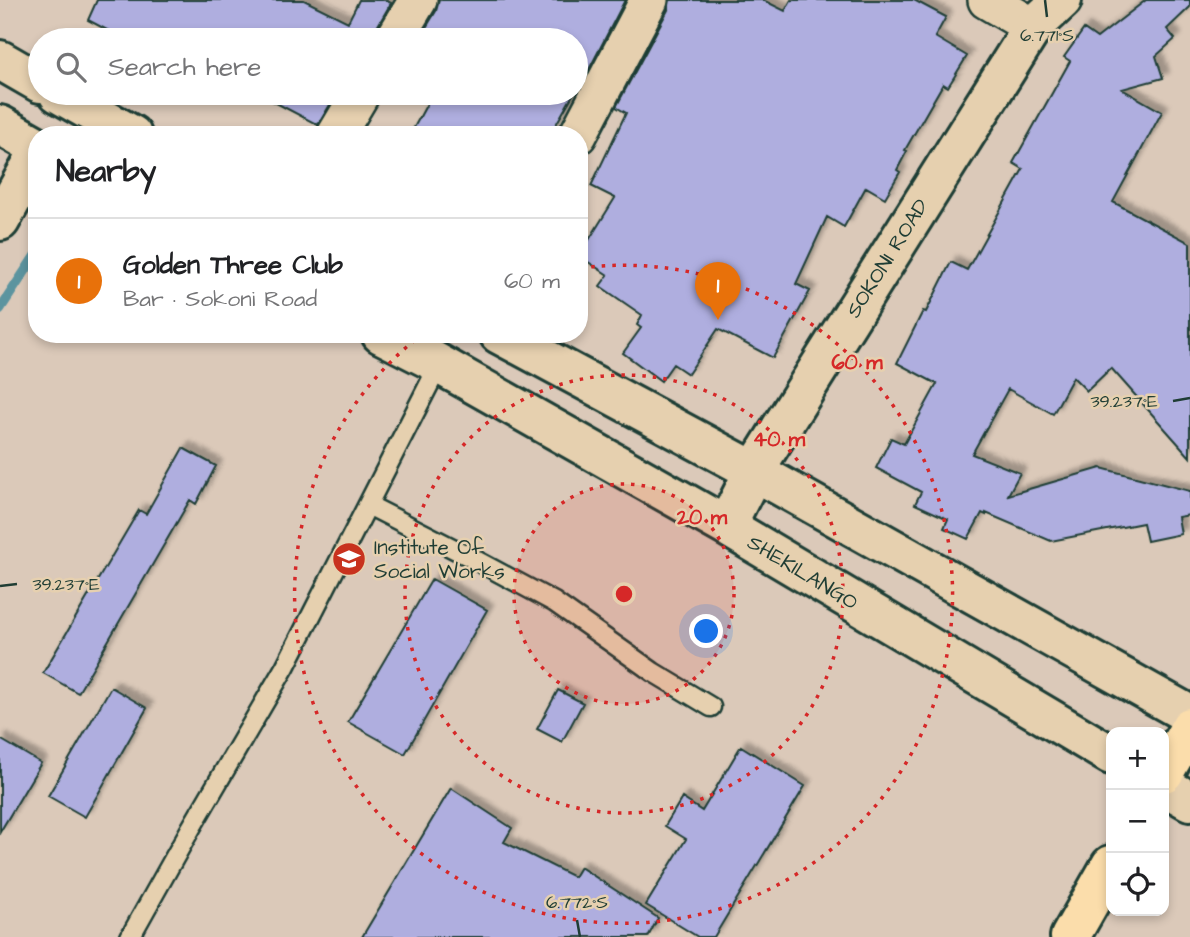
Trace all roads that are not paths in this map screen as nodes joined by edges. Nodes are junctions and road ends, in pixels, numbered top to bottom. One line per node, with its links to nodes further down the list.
1 (418, 0): 6 (street)
2 (649, 0): 16 (street)
3 (987, 0): 5 (street)
4 (1062, 0): 5 (main road, SOKONI ROAD)
5 (1033, 27): 23 (main road, SOKONI ROAD)
6 (401, 28)
7 (0, 60): 8 (main road)
8 (28, 76)
9 (53, 105): 13 (main road)
10 (80, 105): 14 (main road)
11 (355, 105): 15 (street)
12 (0, 125): 17 (main road)
13 (49, 126)
14 (116, 126)
15 (342, 126)
16 (583, 126)
17 (28, 141)
18 (28, 171): 19 (main road)
19 (0, 221)
20 (398, 343): 22 (main road, SHEKILANGO)
21 (516, 343): 23 (main road)
22 (439, 365): 24 (lane); 25 (main road, SHEKILANGO)
23 (754, 471): 25 (main road, SOKONI ROAD); 27 (main road)
24 (368, 505): 26 (lane); 34 (lane)
25 (726, 526): 29 (main road, SHEKILANGO)
26 (711, 707)
27 (1190, 715)
28 (1190, 727): 30 (highway)
29 (1106, 752)
30 (1169, 764)
31 (1169, 789): 32 (main road)
32 (1190, 801)
33 (1106, 874): 35 (highway)
34 (130, 937)
35 (1070, 937)

